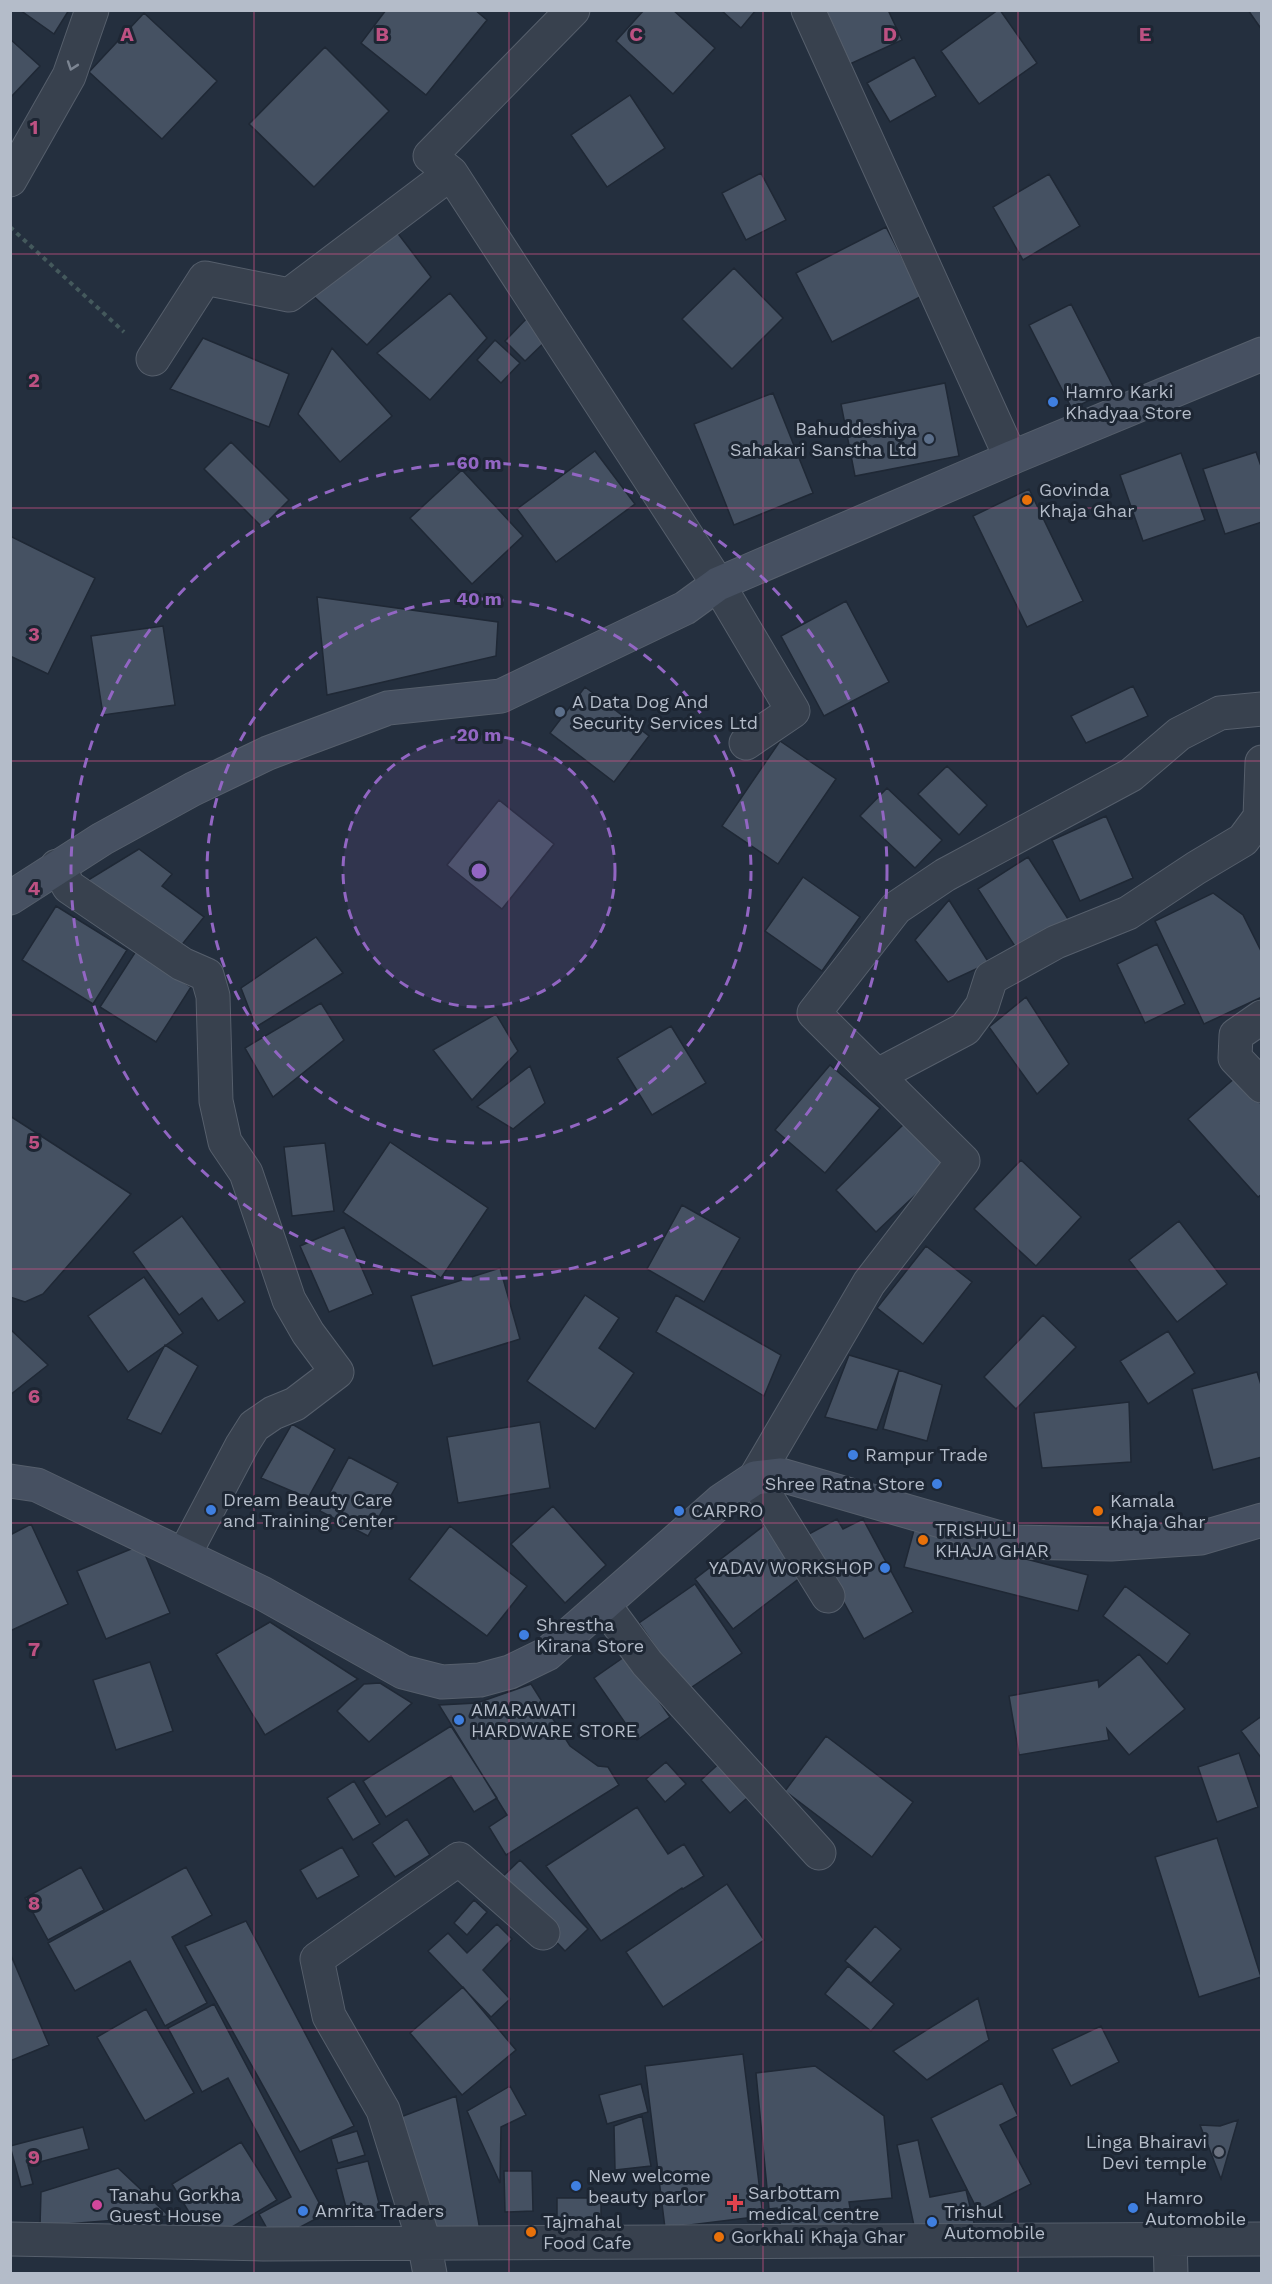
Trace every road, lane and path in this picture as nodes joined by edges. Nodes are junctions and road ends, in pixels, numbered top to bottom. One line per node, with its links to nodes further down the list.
1 (92, 10): 5 (street, one-way to 5)
2 (573, 10): 4 (street)
3 (808, 10): 9 (street)
4 (451, 173): 8 (street); 10 (street)
5 (10, 180)
6 (10, 227): 8 (path)
7 (1262, 354): 9 (street)
8 (153, 359)
9 (1011, 458): 10 (street)
10 (718, 584): 12 (street); 14 (street)
11 (1262, 710): 17 (street)
12 (746, 743)
13 (1262, 762): 17 (street)
14 (57, 866): 15 (street); 22 (street)
15 (10, 898)
16 (1262, 1017): 18 (street)
17 (878, 1075): 19 (street)
18 (1262, 1086)
19 (755, 1478): 21 (street); 23 (street); 24 (street)
20 (10, 1481): 22 (street)
21 (1262, 1520)
22 (184, 1555): 24 (street)
23 (828, 1596)
24 (604, 1605): 25 (street)
25 (819, 1853)
26 (543, 1933): 30 (street)
27 (10, 2239): 30 (street)
28 (1170, 2239): 29 (street); 30 (street); 32 (street)
29 (1262, 2239)
30 (424, 2242): 31 (street)
31 (430, 2274)
32 (1171, 2274)

